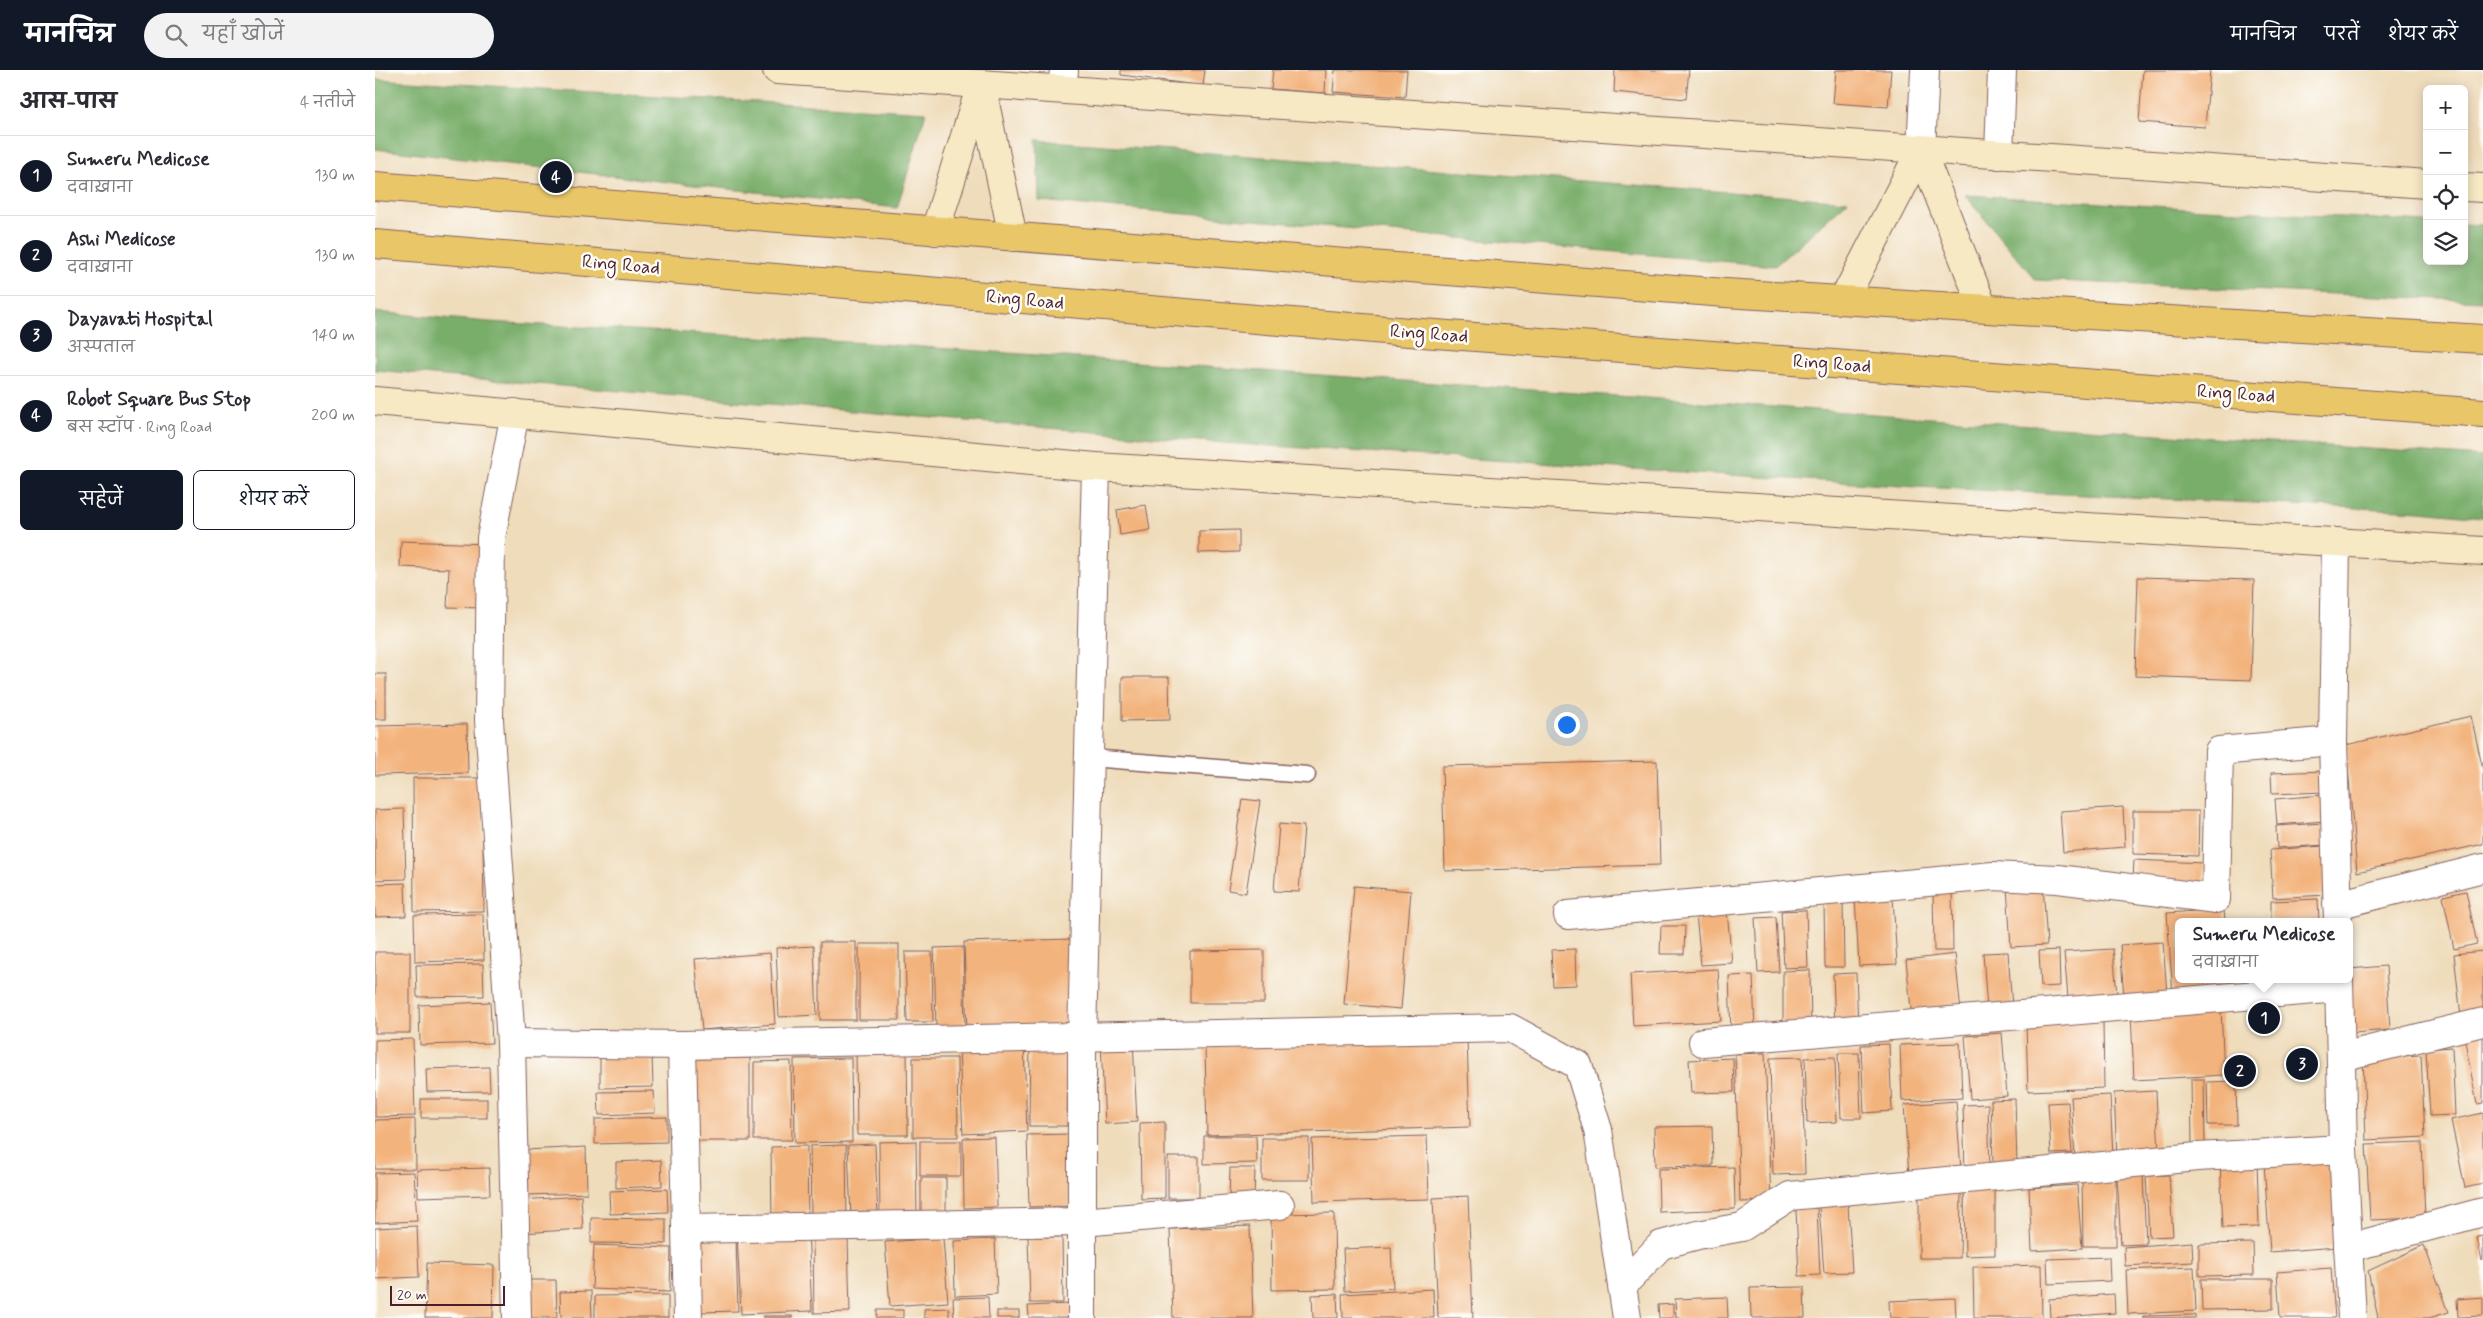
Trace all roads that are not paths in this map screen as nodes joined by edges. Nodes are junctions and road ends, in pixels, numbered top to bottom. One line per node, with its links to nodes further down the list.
1 (777, 70): 5 (street)
2 (1925, 70): 6 (street)
3 (2002, 70): 7 (street)
4 (1063, 80): 5 (street); 6 (street)
5 (981, 84): 12 (street); 13 (street)
6 (1921, 150): 7 (street); 15 (street); 16 (street)
7 (1999, 155): 8 (street)
8 (2423, 184)
9 (375, 186): 12 (main road)
10 (2468, 187): 11 (street)
11 (2483, 188)
12 (935, 231): 13 (main road)
13 (1013, 237): 15 (main road)
14 (375, 244): 20 (main road, Ring Road)
15 (1844, 299): 16 (main road)
16 (1983, 308): 17 (main road)
17 (2483, 339)
18 (375, 401): 19 (street)
19 (515, 413): 21 (street); 34 (street)
20 (2483, 413)
21 (1096, 467): 22 (street); 25 (street)
22 (2336, 542): 23 (street); 24 (street)
23 (2483, 551)
24 (2333, 741): 28 (street); 29 (street)
25 (1090, 758): 26 (lane); 32 (street)
26 (1307, 775)
27 (2483, 868): 28 (street)
28 (2337, 913)
29 (1568, 915)
30 (2339, 984): 33 (street); 36 (street)
31 (2483, 1022): 36 (street)
32 (1082, 1038): 35 (street); 40 (street); 43 (street)
33 (1703, 1042)
34 (511, 1043): 35 (street); 44 (street)
35 (682, 1045): 41 (street)
36 (2341, 1057): 37 (street)
37 (2343, 1149): 42 (street); 43 (street)
38 (1280, 1205): 40 (street)
39 (2483, 1212): 42 (street)
40 (1082, 1222): 41 (street); 46 (street)
41 (686, 1229): 45 (street)
42 (2348, 1248): 48 (street)
43 (1622, 1286): 47 (street)
44 (517, 1318)
45 (688, 1318)
46 (1082, 1318)
47 (1627, 1318)
48 (2352, 1318)

